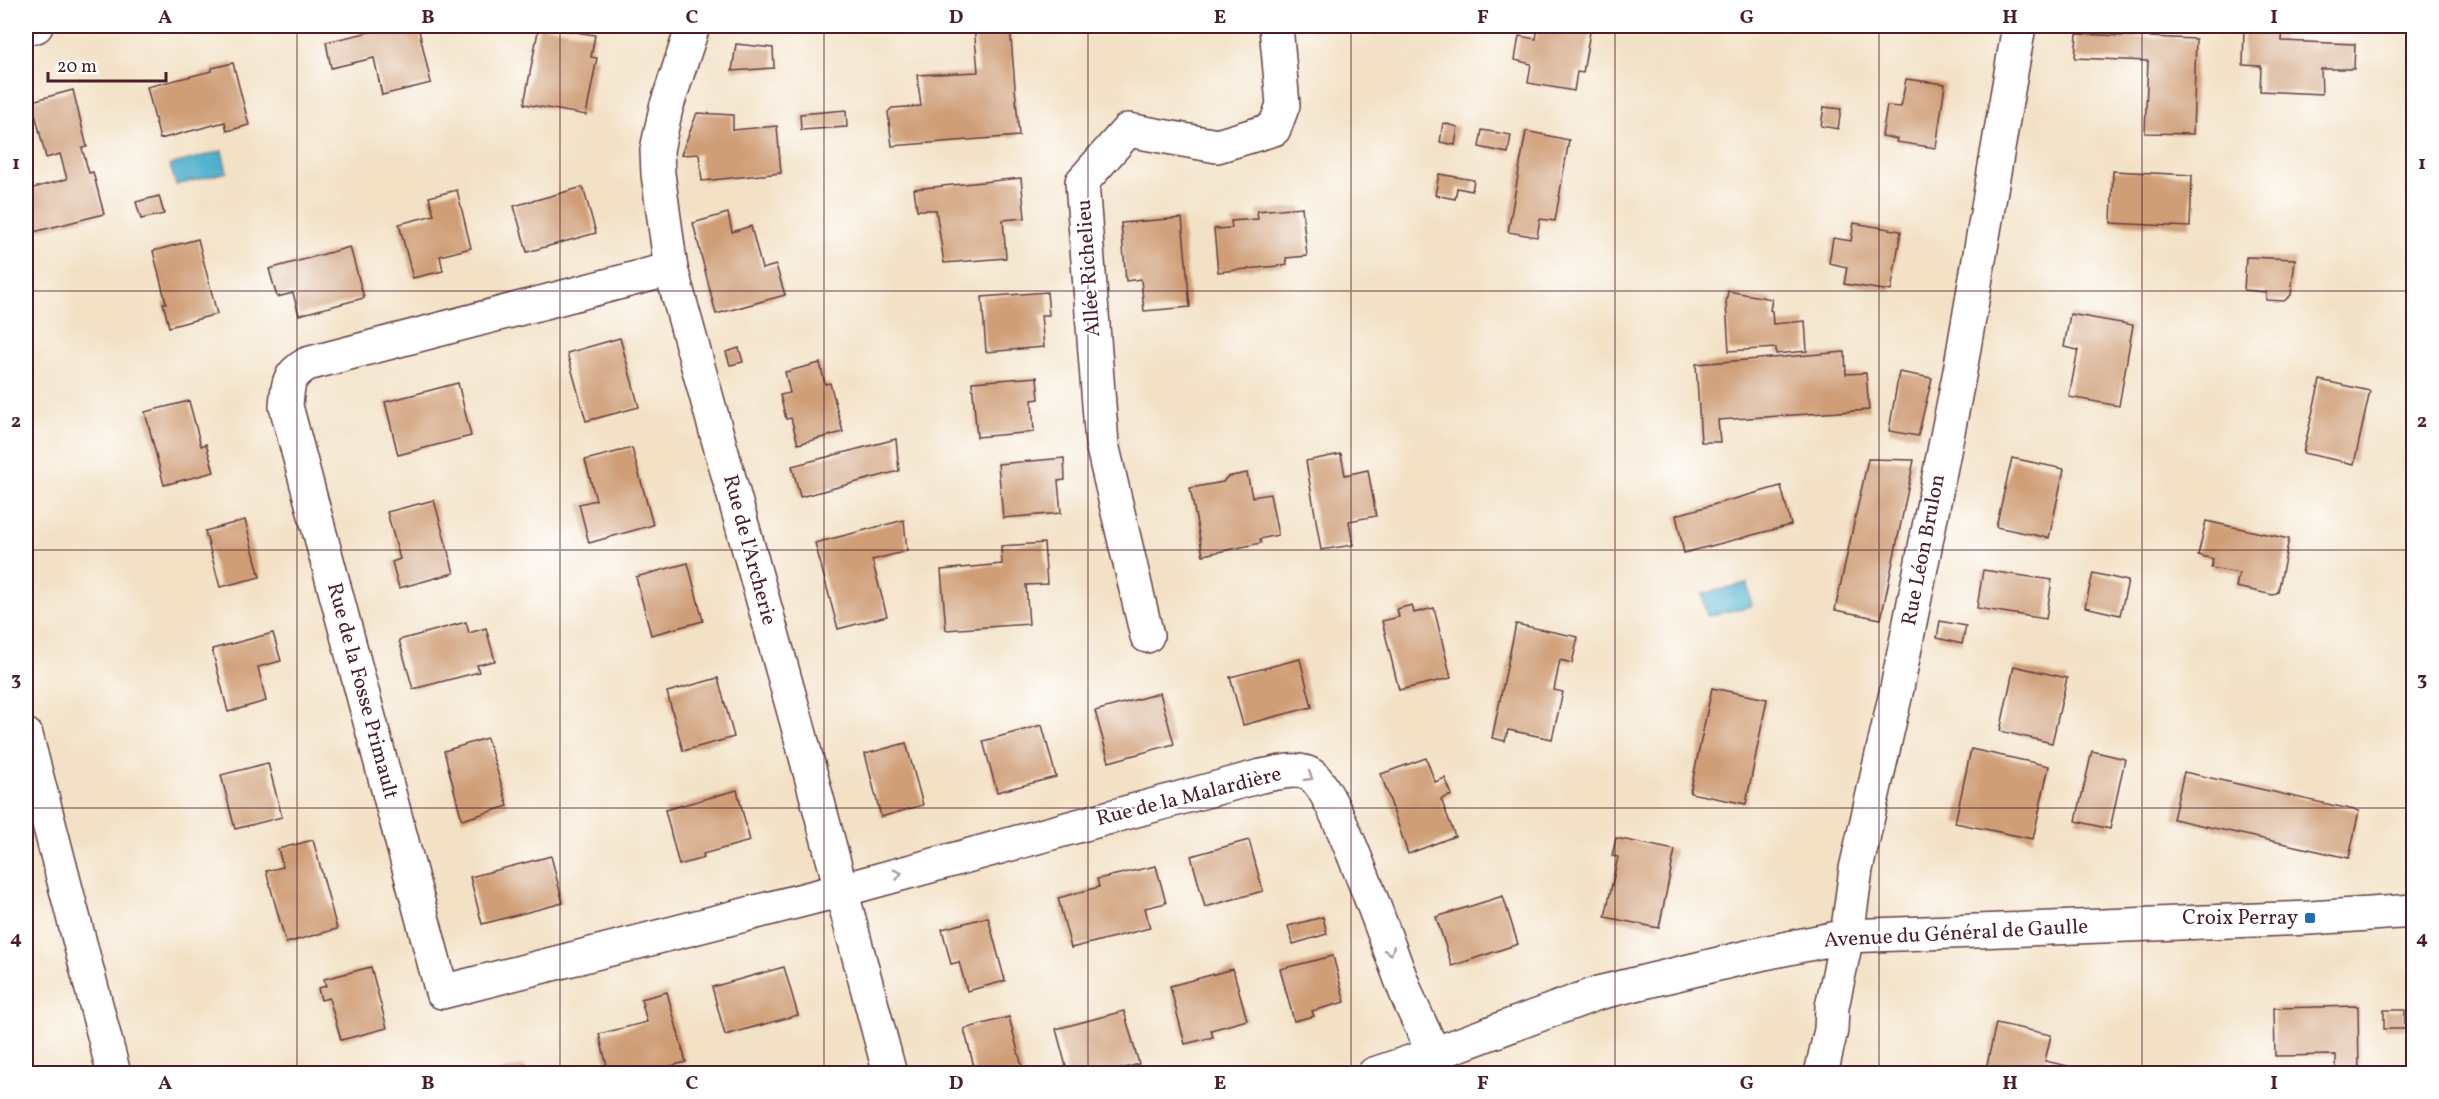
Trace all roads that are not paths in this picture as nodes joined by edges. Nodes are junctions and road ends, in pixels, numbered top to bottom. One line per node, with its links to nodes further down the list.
1 (36, 26): 5 (street)
2 (693, 26): 6 (street, Rue de l'Archerie)
3 (1276, 26): 7 (street, Allée Richelieu)
4 (2019, 26): 11 (street, Rue Léon Brulon)
5 (26, 28)
6 (671, 269): 9 (street, Rue de l'Archerie); 9 (street, Rue de la Fosse Primault)
7 (1147, 636)
8 (26, 735): 13 (street)
9 (842, 890): 12 (street, Rue de la Malardière, one-way to 12); 14 (street, Rue de l'Archerie)
10 (2414, 911): 11 (street, Avenue du Général de Gaulle)
11 (1848, 936): 12 (street, Avenue du Général de Gaulle); 16 (street, Rue Léon Brulon)
12 (1434, 1054): 15 (street, Avenue du Général de Gaulle)
13 (114, 1074)
14 (890, 1074)
15 (1374, 1074)
16 (1821, 1074)

